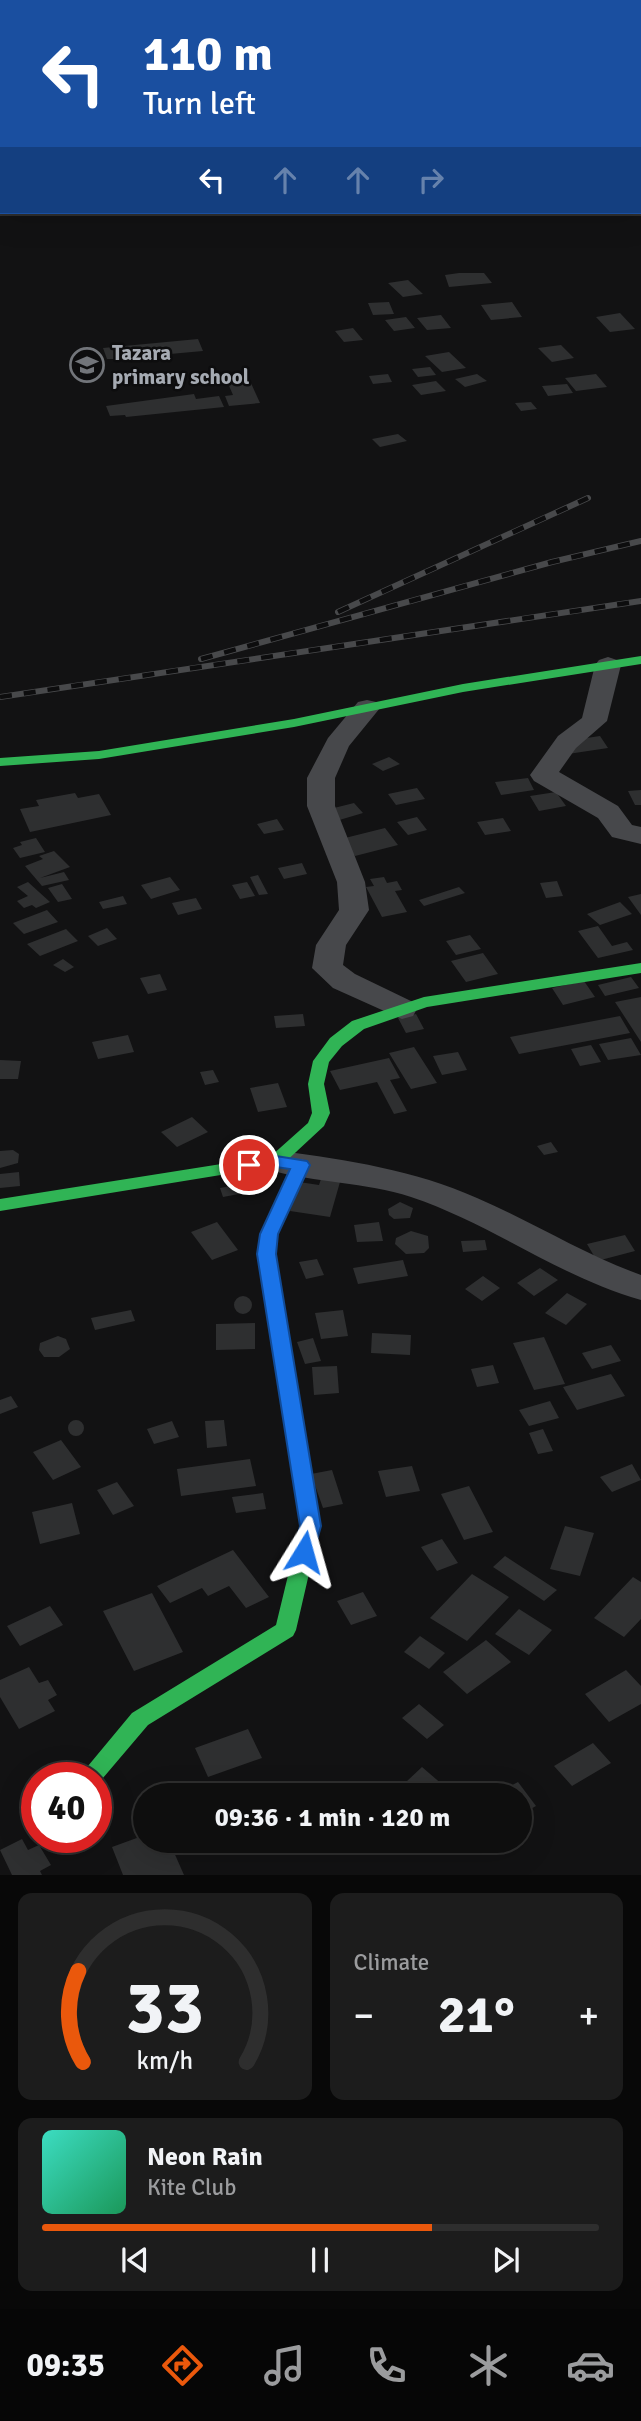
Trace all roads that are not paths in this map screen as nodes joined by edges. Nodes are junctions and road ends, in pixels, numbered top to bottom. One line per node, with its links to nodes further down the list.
1 (641, 660): 2 (street)
2 (608, 665): 3 (street); 5 (street)
3 (367, 708): 4 (street); 7 (street)
4 (0, 762)
5 (641, 836)
6 (641, 968): 7 (street)
7 (402, 1009): 8 (street)
8 (288, 1163): 9 (street); 10 (street); 11 (street)
9 (0, 1205)
10 (641, 1288)
11 (103, 1762)

